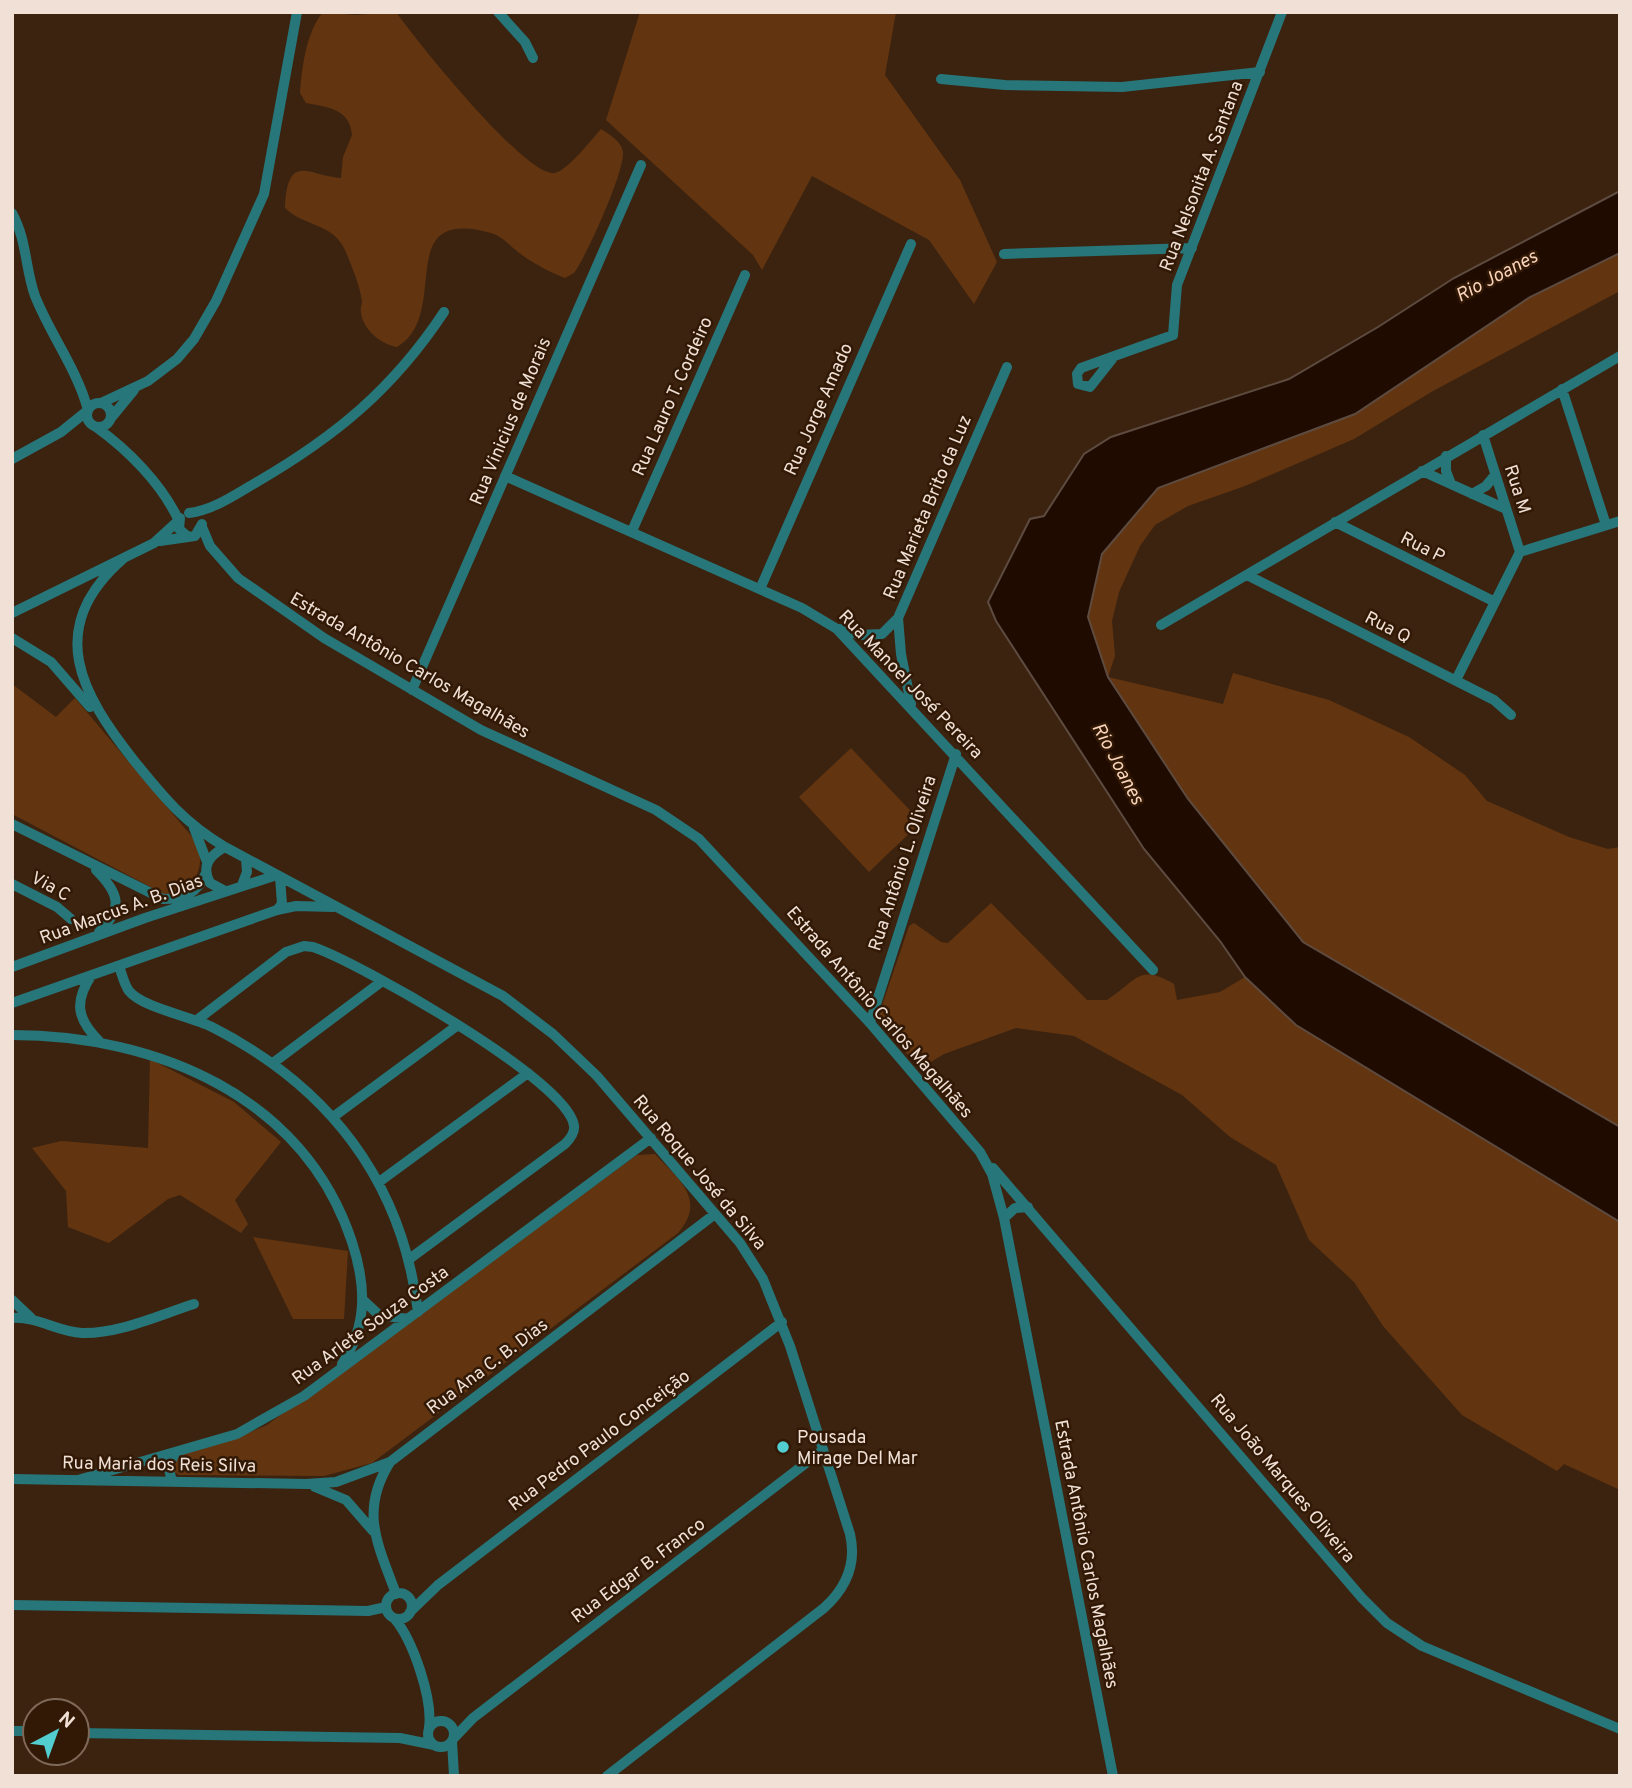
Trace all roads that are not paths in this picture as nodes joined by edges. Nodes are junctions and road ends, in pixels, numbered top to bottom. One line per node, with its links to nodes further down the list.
1 (297, 12): 18 (street)
2 (498, 12): 4 (street)
3 (1282, 12): 5 (street, Rua Nelsonita A. Santana)
4 (533, 58)
5 (1260, 72): 6 (street); 10 (street, Rua Nelsonita A. Santana)
6 (941, 79)
7 (641, 165): 31 (street, Rua Vinicius de Morais)
8 (12, 213): 17 (street)
9 (911, 244): 50 (street, Rua Jorge Amado)
10 (1192, 248): 11 (street); 15 (street, Rua Nelsonita A. Santana)
11 (1004, 254)
12 (745, 275): 43 (street, Rua Lauro T. Cordeiro)
13 (444, 312): 35 (street)
14 (1620, 356): 19 (street)
15 (1113, 358)
16 (1007, 367): 53 (street, Rua Marieta Brito da Luz)
17 (76, 373): 20 (street); 21 (street)
18 (137, 386): 20 (street); 22 (street)
19 (1562, 389): 25 (street); 41 (street)
20 (100, 403): 21 (street); 22 (street)
21 (88, 411): 23 (street); 24 (street)
22 (111, 418): 23 (street); 26 (street)
23 (96, 427): 24 (street); 26 (street)
24 (61, 432): 28 (street)
25 (1483, 435): 27 (street); 30 (street, Rua M)
26 (130, 455): 33 (street)
27 (1446, 456): 29 (street); 32 (street)
28 (12, 459)
29 (1422, 471): 32 (street); 40 (street)
30 (1495, 475): 34 (street); 36 (street, Rua M)
31 (505, 476): 43 (street, Rua Manoel José Pereira); 58 (street, Rua Vinicius de Morais)
32 (1451, 484): 34 (street)
33 (160, 491): 37 (street); 39 (street)
34 (1472, 494): 36 (street)
35 (223, 502): 37 (street); 42 (street)
36 (1506, 509): 46 (street, Rua M)
37 (189, 513): 39 (street); 42 (street)
38 (1620, 520): 41 (street)
39 (178, 521): 44 (street); 45 (street)
40 (1335, 522): 49 (street); 51 (street, Rua P)
41 (1606, 525): 46 (street)
42 (202, 527): 44 (street); 47 (street, Estrada Antônio Carlos Magalhães)
43 (632, 531): 50 (street, Rua Manoel José Pereira)
44 (187, 536): 45 (street); 47 (street, Estrada Antônio Carlos Magalhães)
45 (154, 543): 48 (street)
46 (1520, 552): 51 (street)
47 (218, 557): 58 (street, Estrada Antônio Carlos Magalhães)
48 (124, 558): 52 (street); 61 (street, Rua Roque José da Silva)
49 (1247, 575): 54 (street); 57 (street, Rua Q)
50 (760, 589): 55 (street, Rua Manoel José Pereira)
51 (1495, 602): 57 (street)
52 (12, 613)
53 (898, 618): 55 (street); 59 (street, Rua Marieta Brito da Luz)
54 (1161, 625)
55 (837, 629): 59 (street, Rua Manoel José Pereira)
56 (12, 638): 61 (street, Rua Roque José da Silva)
57 (1456, 680): 60 (street, Rua Q)
58 (412, 691): 91 (street, Estrada Antônio Carlos Magalhães)
59 (911, 706): 62 (street, Rua Manoel José Pereira)
60 (1511, 715)
61 (106, 726): 64 (street, Rua Roque José da Silva)
62 (956, 754): 85 (street, Rua Manoel José Pereira); 91 (street, Rua Antônio L. Oliveira)
63 (12, 824): 67 (street)
64 (194, 828): 65 (street, Rua Roque José da Silva); 68 (street)
65 (225, 847): 66 (street, Rua Roque José da Silva); 68 (street)
66 (246, 859): 69 (street, Rua Roque José da Silva); 71 (street)
67 (90, 864): 72 (street); 75 (street)
68 (207, 868): 72 (street); 74 (street)
69 (279, 876): 71 (street, Rua Marcus A. B. Dias); 73 (street, Rua Roque José da Silva); 77 (street)
70 (12, 884): 80 (street, Via C)
71 (242, 885): 74 (street, Rua Marcus A. B. Dias)
72 (140, 890): 75 (street); 79 (street)
73 (306, 890): 76 (street); 77 (street); 78 (street, Rua Roque José da Silva)
74 (225, 891): 79 (street, Rua Marcus A. B. Dias)
75 (116, 905): 81 (street); 82 (street)
76 (296, 906): 77 (street); 78 (street)
77 (280, 907): 83 (street)
78 (339, 908): 97 (street, Rua Roque José da Silva)
79 (145, 918): 81 (street, Rua Marcus A. B. Dias)
80 (71, 919)
81 (131, 924): 82 (street, Rua Marcus A. B. Dias)
82 (95, 937): 84 (street, Rua Marcus A. B. Dias)
83 (119, 966): 86 (street); 89 (street)
84 (12, 967)
85 (1153, 970)
86 (91, 976): 88 (street); 93 (street)
87 (381, 982): 89 (street); 90 (street); 94 (street)
88 (12, 1003)
89 (197, 1020): 94 (street)
90 (458, 1025): 95 (street); 96 (street)
91 (872, 1026): 98 (street, Estrada Antônio Carlos Magalhães)
92 (12, 1035): 93 (street)
93 (99, 1041): 105 (street)
94 (273, 1063): 96 (street)
95 (528, 1073): 99 (street); 103 (street)
96 (333, 1117): 99 (street)
97 (651, 1138): 101 (street, Rua Roque José da Silva); 107 (street, Rua Arlete Souza Costa)
98 (986, 1161): 100 (street, Rua João Marques Oliveira); 102 (street, Estrada Antônio Carlos Magalhães)
99 (379, 1182): 103 (street)
100 (1028, 1207): 102 (street); 132 (street, Rua João Marques Oliveira)
101 (715, 1214): 111 (street, Rua Roque José da Silva); 115 (street, Rua Ana C. B. Dias)
102 (1004, 1218): 139 (street, Estrada Antônio Carlos Magalhães)
103 (408, 1260): 107 (street)
104 (12, 1300): 109 (street)
105 (364, 1301): 110 (street); 112 (street)
106 (194, 1304): 109 (street)
107 (418, 1311): 110 (street, Rua Arlete Souza Costa)
108 (12, 1318): 109 (street)
109 (31, 1318)
110 (408, 1319): 112 (street, Rua Arlete Souza Costa)
111 (782, 1322): 113 (street, Rua Roque José da Silva); 121 (street, Rua Pedro Paulo Conceição)
112 (336, 1372): 114 (street, Rua Arlete Souza Costa)
113 (824, 1450): 129 (street, Rua Edgar B. Franco); 136 (street, Rua Roque José da Silva)
114 (176, 1452): 117 (street, Rua Arlete Souza Costa); 118 (street)
115 (390, 1462): 119 (street, Rua Maria dos Reis Silva); 120 (street, Rua Ana C. B. Dias)
116 (12, 1479): 117 (street, Rua Maria dos Reis Silva)
117 (78, 1480): 118 (street, Rua Maria dos Reis Silva)
118 (172, 1481): 119 (street, Rua Maria dos Reis Silva)
119 (306, 1484): 120 (street, Rua Maria dos Reis Silva)
120 (373, 1531): 122 (street, Rua Ana C. B. Dias)
121 (438, 1585): 122 (street, Rua Pedro Paulo Conceição); 125 (street, Rua Pedro Paulo Conceição)
122 (401, 1594): 124 (street); 125 (street)
123 (12, 1605): 124 (street)
124 (386, 1607): 126 (street)
125 (410, 1613): 126 (street); 127 (street)
126 (394, 1618): 127 (street)
127 (413, 1654): 128 (street)
128 (426, 1692): 130 (street); 131 (street)
129 (473, 1718): 130 (street, Rua Edgar B. Franco); 134 (street, Rua Edgar B. Franco)
130 (446, 1722): 131 (street); 134 (street)
131 (429, 1728): 135 (street)
132 (1620, 1729)
133 (91, 1733): 135 (street)
134 (452, 1740): 135 (street); 135 (street)
135 (435, 1746)
136 (622, 1764): 137 (street, Rua Roque José da Silva); 138 (street)
137 (607, 1776)
138 (625, 1776)
139 (1112, 1776)

